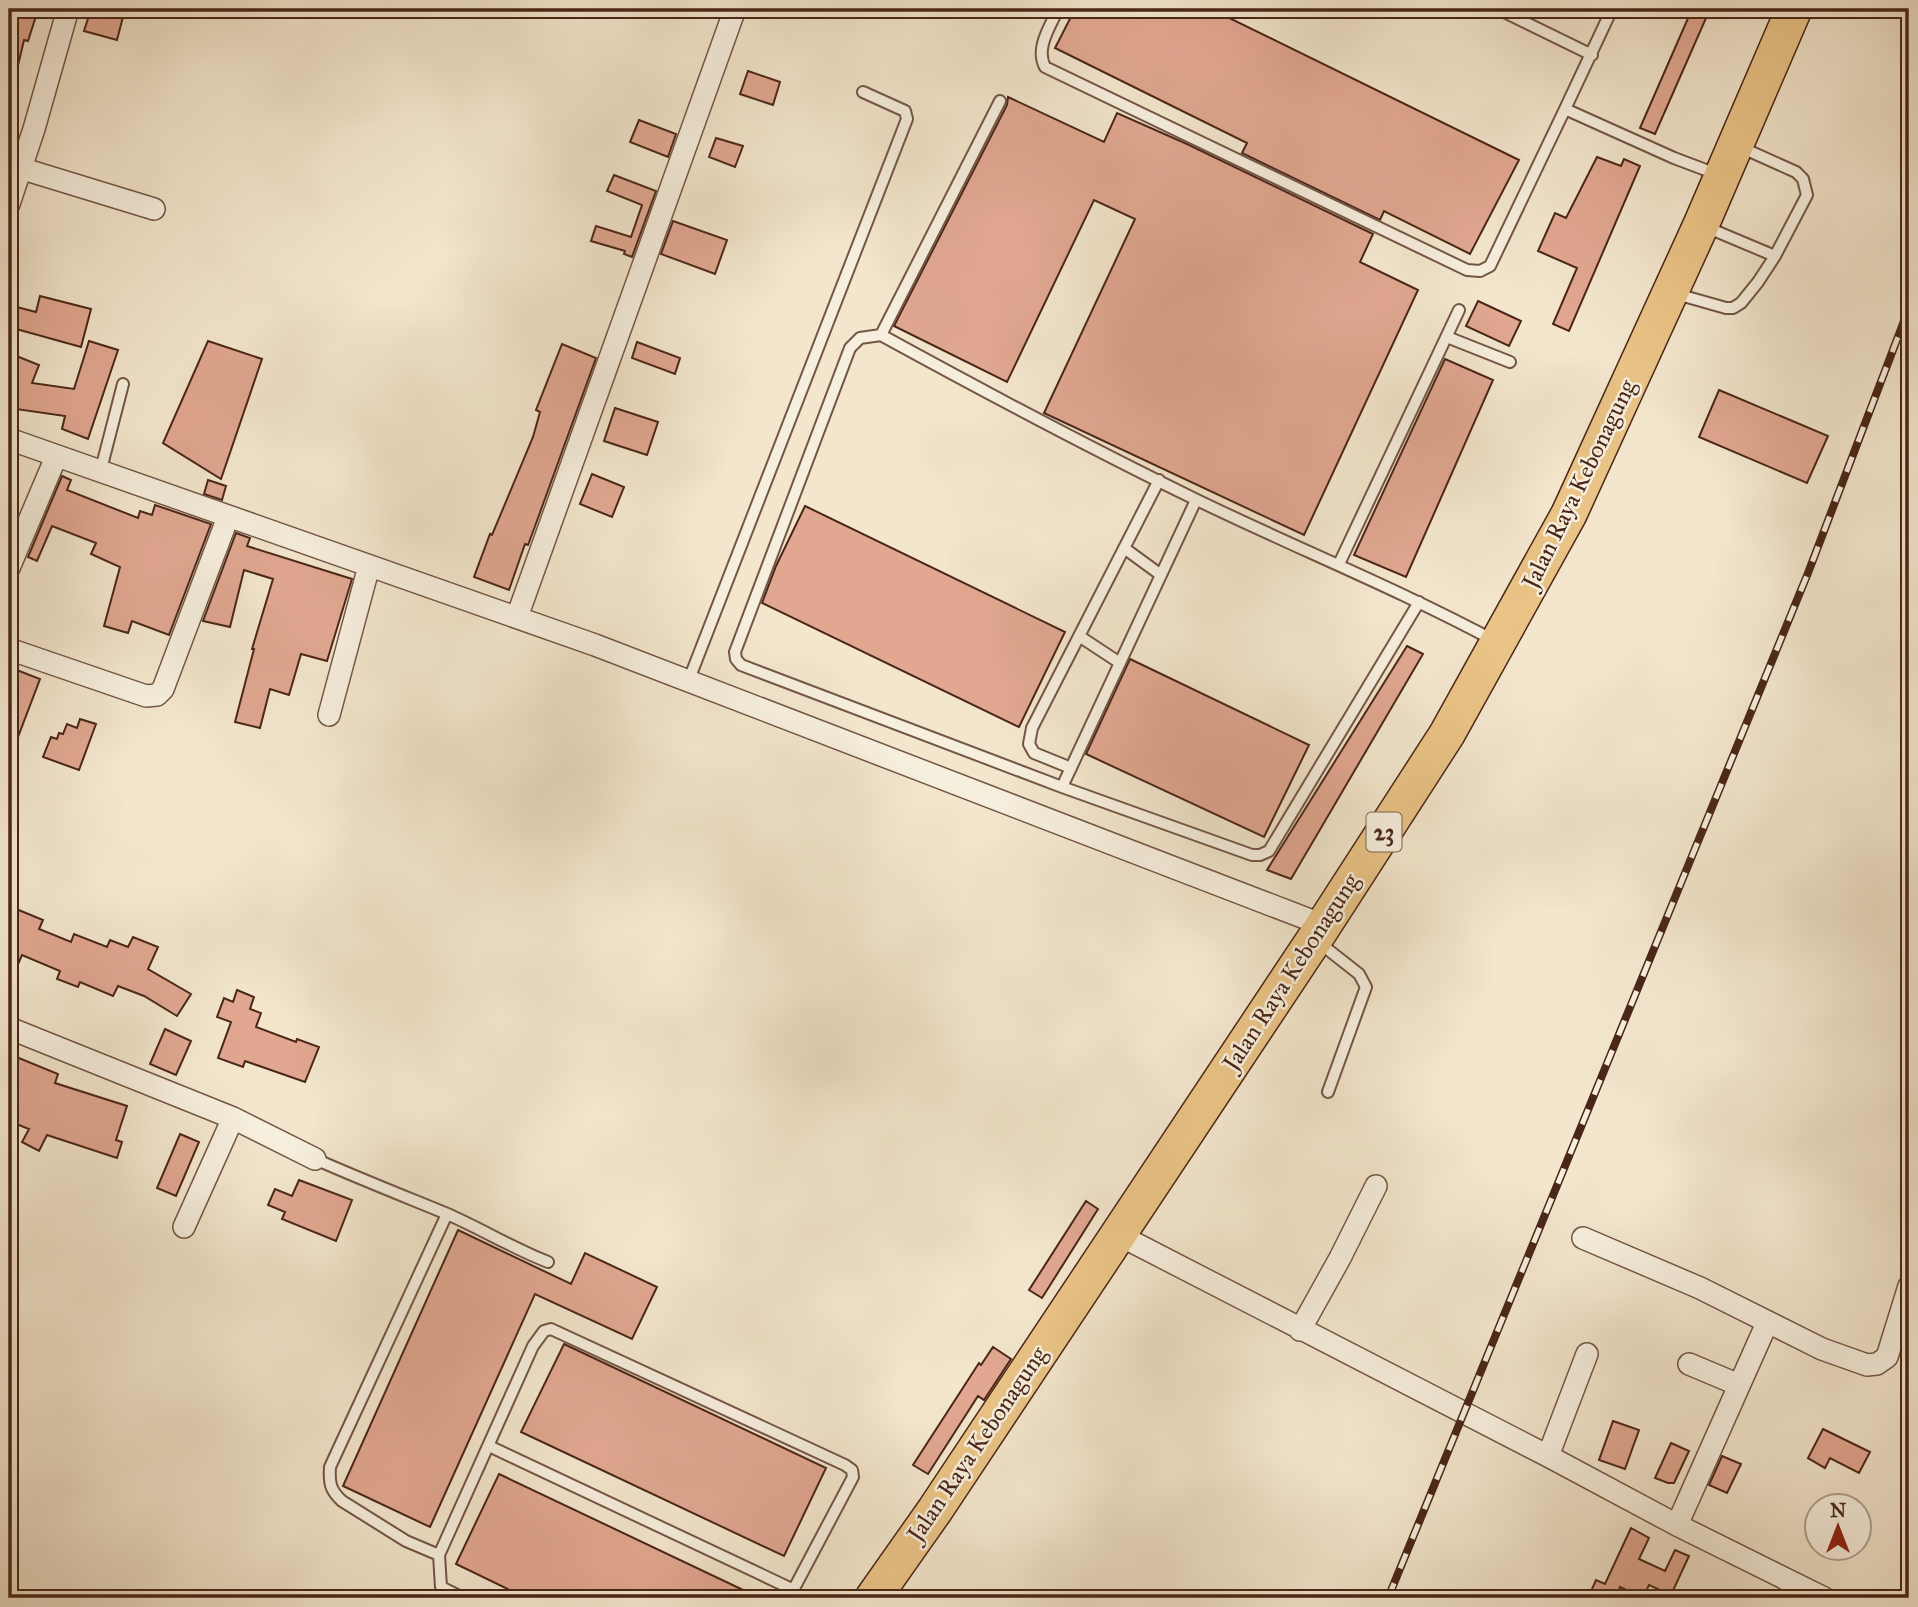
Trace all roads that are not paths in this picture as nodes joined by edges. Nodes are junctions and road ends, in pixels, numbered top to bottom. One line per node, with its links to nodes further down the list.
1 (68, 9): 12 (street)
2 (735, 9): 36 (street)
3 (1058, 9): 10 (lane)
4 (1498, 9): 7 (lane)
5 (1612, 9): 7 (lane)
6 (1794, 9): 11 (highway, Jalan Raya Kebonagung / 23)
7 (1592, 54): 10 (lane)
8 (863, 92): 41 (lane)
9 (1000, 101): 20 (lane)
10 (1565, 109): 13 (lane)
11 (1736, 145): 13 (highway, Jalan Raya Kebonagung / 23); 17 (lane)
12 (20, 168): 14 (street); 15 (street)
13 (1722, 177): 16 (highway, Jalan Raya Kebonagung / 23)
14 (9, 204)
15 (154, 209)
16 (1701, 225): 17 (lane); 18 (highway, Jalan Raya Kebonagung / 23)
17 (1775, 256): 18 (lane)
18 (1671, 293): 38 (highway, Jalan Raya Kebonagung / 23)
19 (1459, 310): 21 (lane)
20 (881, 335): 27 (lane); 44 (lane)
21 (1447, 337): 22 (lane); 31 (lane)
22 (1510, 362)
23 (122, 384): 26 (lane)
24 (9, 439): 25 (street)
25 (56, 457): 26 (street); 33 (street)
26 (100, 473): 29 (street)
27 (1159, 480): 28 (lane); 30 (lane)
28 (1196, 500): 31 (lane); 34 (lane)
29 (228, 517): 32 (street); 39 (street)
30 (1124, 548): 34 (lane); 37 (lane)
31 (1339, 564): 35 (lane)
32 (369, 566): 36 (street); 42 (street)
33 (9, 568)
34 (1161, 575): 40 (lane)
35 (1419, 602): 38 (lane); 44 (lane)
36 (517, 617): 41 (street)
37 (1079, 636): 40 (lane); 43 (lane)
38 (1499, 643): 45 (highway, Jalan Raya Kebonagung / 23)
39 (9, 649)
40 (1120, 663): 43 (lane)
41 (688, 682): 45 (street)
42 (329, 715)
43 (1071, 768): 44 (lane)
44 (1062, 787)
45 (1319, 932): 47 (lane); 53 (highway, Jalan Raya Kebonagung / 23)
46 (9, 1028): 48 (street)
47 (1328, 1092)
48 (233, 1118): 49 (street); 52 (street)
49 (315, 1158): 51 (lane)
50 (1376, 1186): 58 (street)
51 (447, 1214): 55 (lane); 65 (lane)
52 (184, 1227)
53 (1117, 1234): 58 (street); 68 (highway, Jalan Raya Kebonagung / 23)
54 (1583, 1238): 57 (street)
55 (548, 1262)
56 (1909, 1286): 57 (street)
57 (1768, 1323): 61 (street)
58 (1300, 1330): 63 (street)
59 (1587, 1354): 63 (street)
60 (1689, 1364): 61 (street)
61 (1739, 1385): 64 (street)
62 (489, 1446): 65 (lane); 66 (lane); 66 (lane)
63 (1548, 1456): 64 (street)
64 (1677, 1525): 69 (street)
65 (439, 1555): 67 (lane)
66 (792, 1594)
67 (463, 1598)
68 (873, 1598)
69 (1824, 1598)

